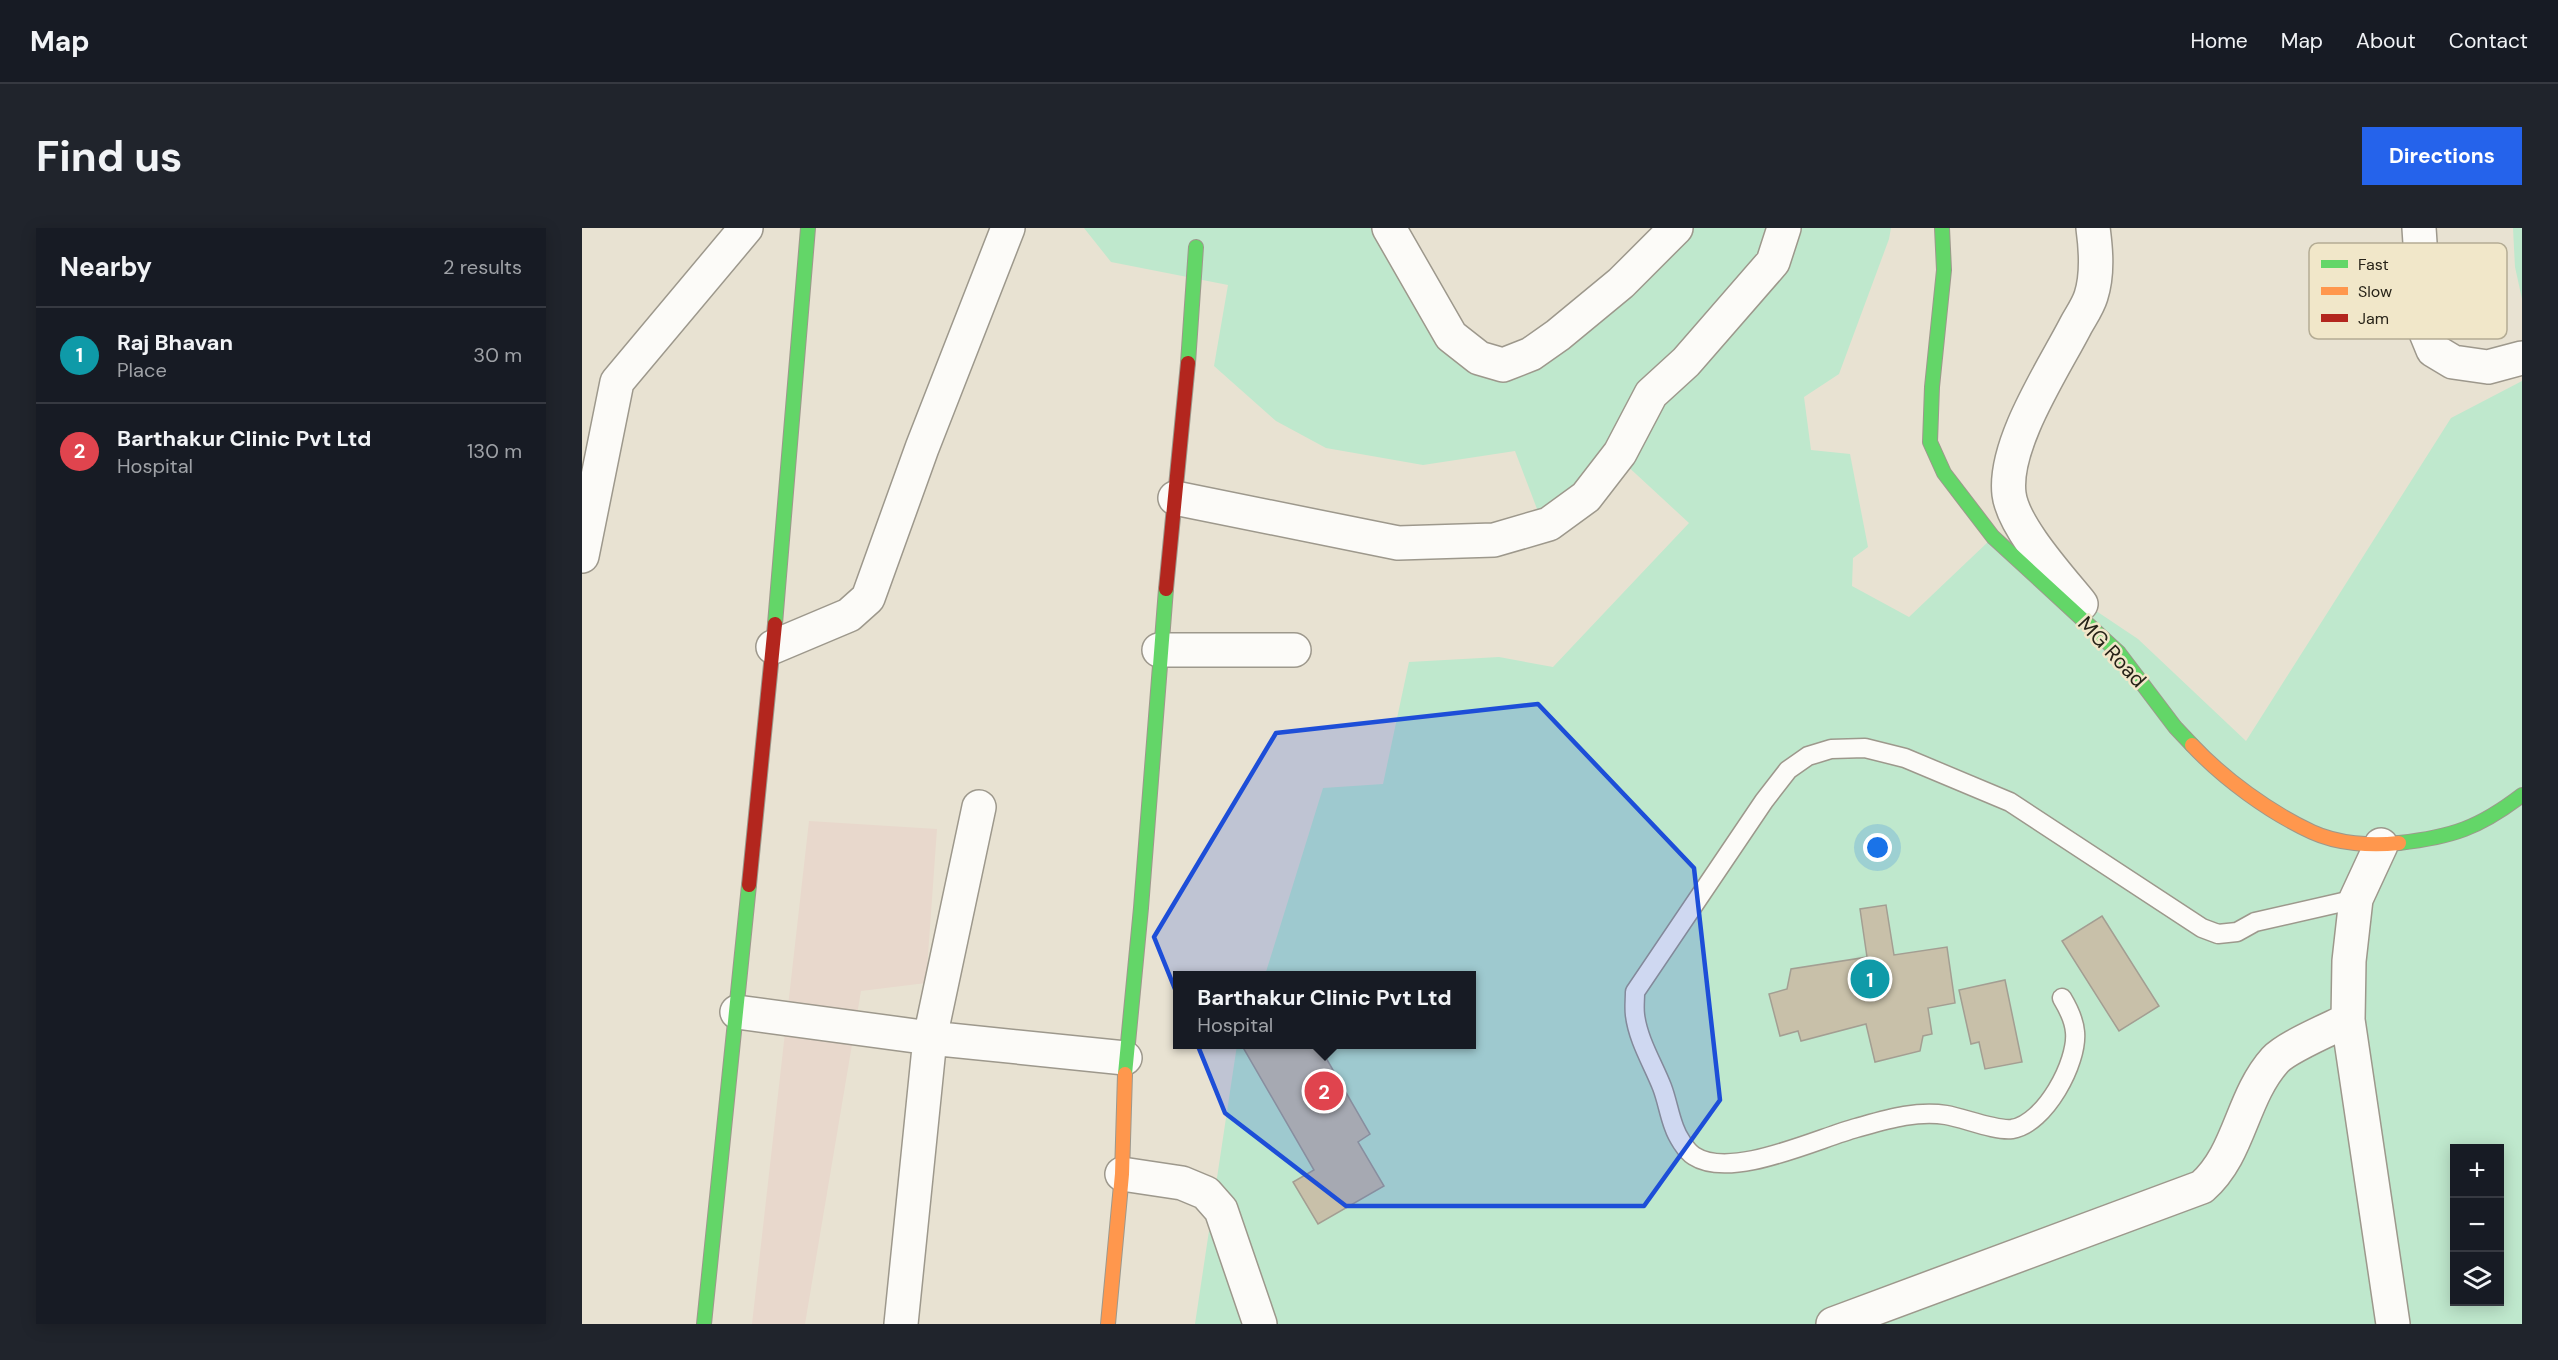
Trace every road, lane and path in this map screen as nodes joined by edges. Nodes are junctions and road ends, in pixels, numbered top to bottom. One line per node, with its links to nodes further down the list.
1 (746, 228): 15 (street)
2 (808, 228): 16 (street)
3 (1008, 228): 16 (street)
4 (1389, 228): 5 (street)
5 (1676, 228)
6 (1784, 228): 14 (street)
7 (1942, 228): 19 (street, MG Road)
8 (2093, 228): 19 (street)
9 (2419, 228): 10 (street)
10 (2420, 243)
11 (1196, 247): 14 (street)
12 (2428, 339): 13 (street)
13 (2522, 358)
14 (1175, 498): 17 (street)
15 (582, 556)
16 (773, 646): 25 (street)
17 (1159, 650): 18 (street); 28 (street)
18 (1294, 650)
19 (2119, 653): 22 (street, MG Road)
20 (2522, 795): 22 (street, MG Road)
21 (979, 807): 27 (street)
22 (2381, 845): 23 (street)
23 (2356, 899): 24 (lane); 26 (street)
24 (2062, 998)
25 (737, 1012): 27 (street); 30 (street)
26 (2348, 1020): 34 (street); 35 (street)
27 (930, 1038): 28 (street); 31 (street)
28 (1125, 1058): 29 (street)
29 (1122, 1174): 32 (street); 33 (street)
30 (704, 1324)
31 (901, 1324)
32 (1108, 1324)
33 (1260, 1324)
34 (1833, 1324)
35 (2393, 1324)

